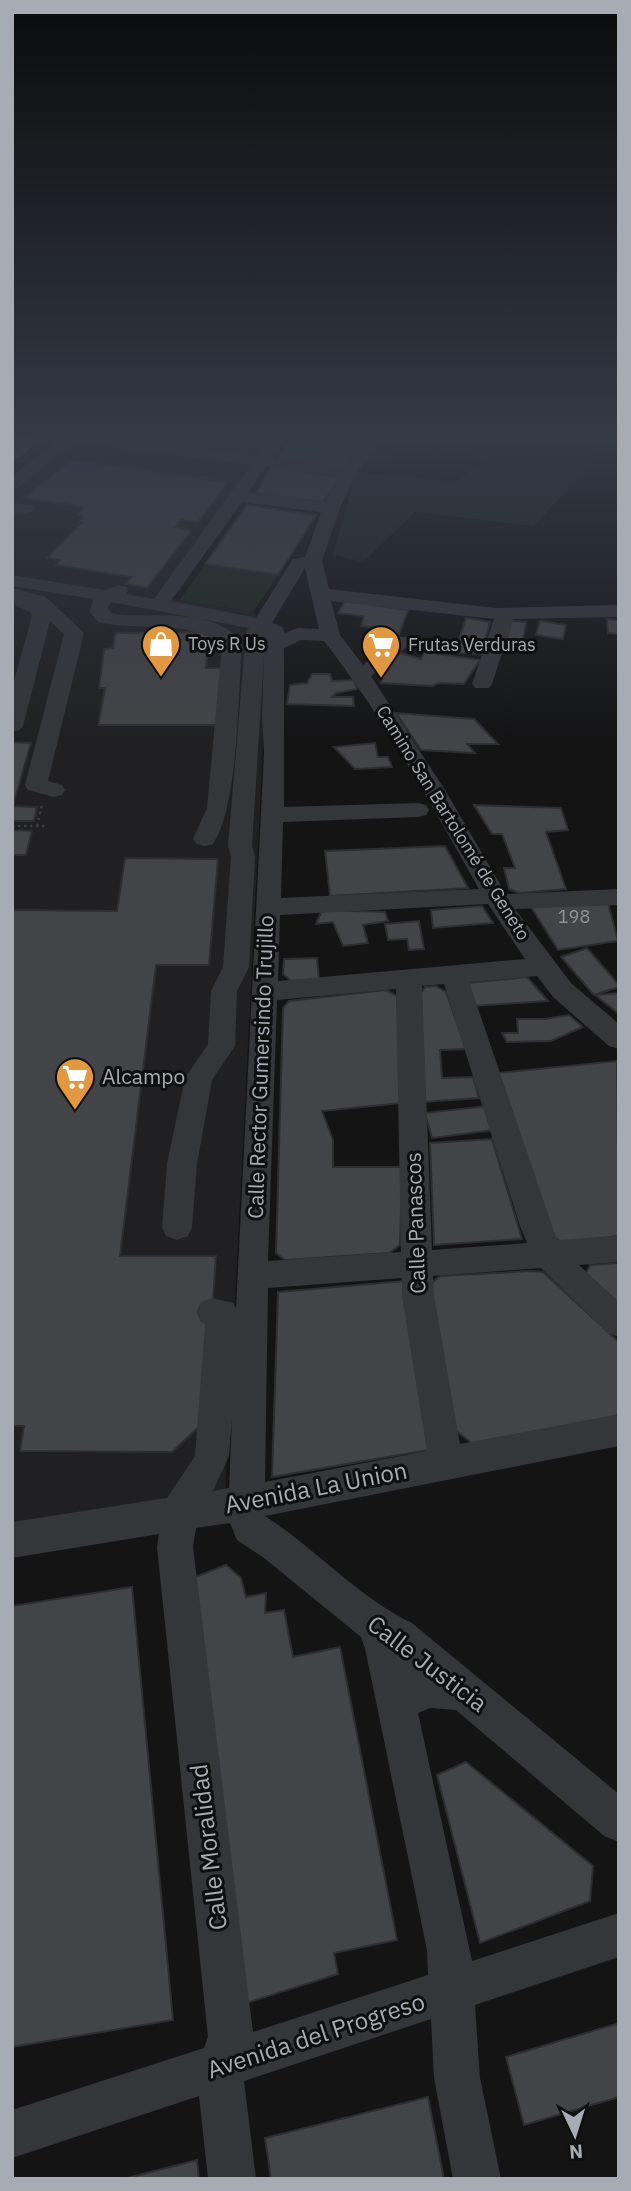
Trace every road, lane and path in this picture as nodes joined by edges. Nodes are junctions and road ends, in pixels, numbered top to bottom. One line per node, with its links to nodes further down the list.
1 (208, 536): 9 (street)
2 (321, 536): 3 (street, Camino San Bartolomé de Geneto)
3 (313, 561): 6 (street, Camino San Bartolomé de Geneto); 12 (street)
4 (15, 572): 5 (street)
5 (47, 590): 8 (street); 14 (street)
6 (319, 594): 11 (street); 13 (street, Camino San Bartolomé de Geneto)
7 (12, 596): 14 (street); 18 (street)
8 (111, 597): 9 (street); 25 (street)
9 (159, 605): 12 (street)
10 (619, 611): 11 (street)
11 (505, 614): 17 (street)
12 (275, 629): 13 (street); 22 (street, Calle Rector Gumersindo Trujillo); 34 (street)
13 (328, 630): 16 (street, Camino San Bartolomé de Geneto)
14 (74, 633): 19 (street)
15 (404, 641): 16 (street)
16 (359, 673): 27 (street, Camino San Bartolomé de Geneto)
17 (482, 684)
18 (13, 730): 19 (street)
19 (40, 732): 20 (street)
20 (54, 790)
21 (418, 810): 22 (street)
22 (272, 815): 28 (street, Calle Rector Gumersindo Trujillo)
23 (12, 825): 24 (path)
24 (46, 826)
25 (205, 839)
26 (619, 897): 27 (street)
27 (498, 899): 28 (street); 29 (street, Camino San Bartolomé de Geneto)
28 (267, 907): 32 (street, Calle Rector Gumersindo Trujillo)
29 (543, 966): 30 (street); 33 (street, Camino San Bartolomé de Geneto)
30 (454, 975): 31 (street); 36 (street)
31 (410, 979): 32 (street); 37 (street, Calle Panascos)
32 (264, 992): 38 (street, Calle Rector Gumersindo Trujillo)
33 (619, 1039)
34 (177, 1227)
35 (619, 1249): 36 (street)
36 (547, 1254): 37 (street); 40 (street)
37 (417, 1265): 38 (street); 42 (street, Calle Panascos)
38 (252, 1276): 44 (street, Calle Rector Gumersindo Trujillo)
39 (212, 1312): 43 (street)
40 (619, 1323)
41 (619, 1430): 42 (street, Avenida La Union)
42 (446, 1464): 44 (street, Avenida La Union)
43 (183, 1513): 44 (street); 45 (street); 52 (street, Calle Moralidad)
44 (263, 1518): 46 (street, Calle Justicia)
45 (12, 1540)
46 (374, 1624): 47 (street, Calle Justicia); 48 (street)
47 (467, 1692): 48 (street); 49 (street, Calle Justicia)
48 (398, 1704): 51 (street)
49 (619, 1821)
50 (619, 1936): 51 (street, Avenida del Progreso)
51 (451, 1992): 52 (street, Avenida del Progreso); 55 (street)
52 (221, 2066): 53 (street, Avenida del Progreso); 54 (street, Calle Moralidad)
53 (12, 2134)
54 (232, 2179)
55 (477, 2179)

